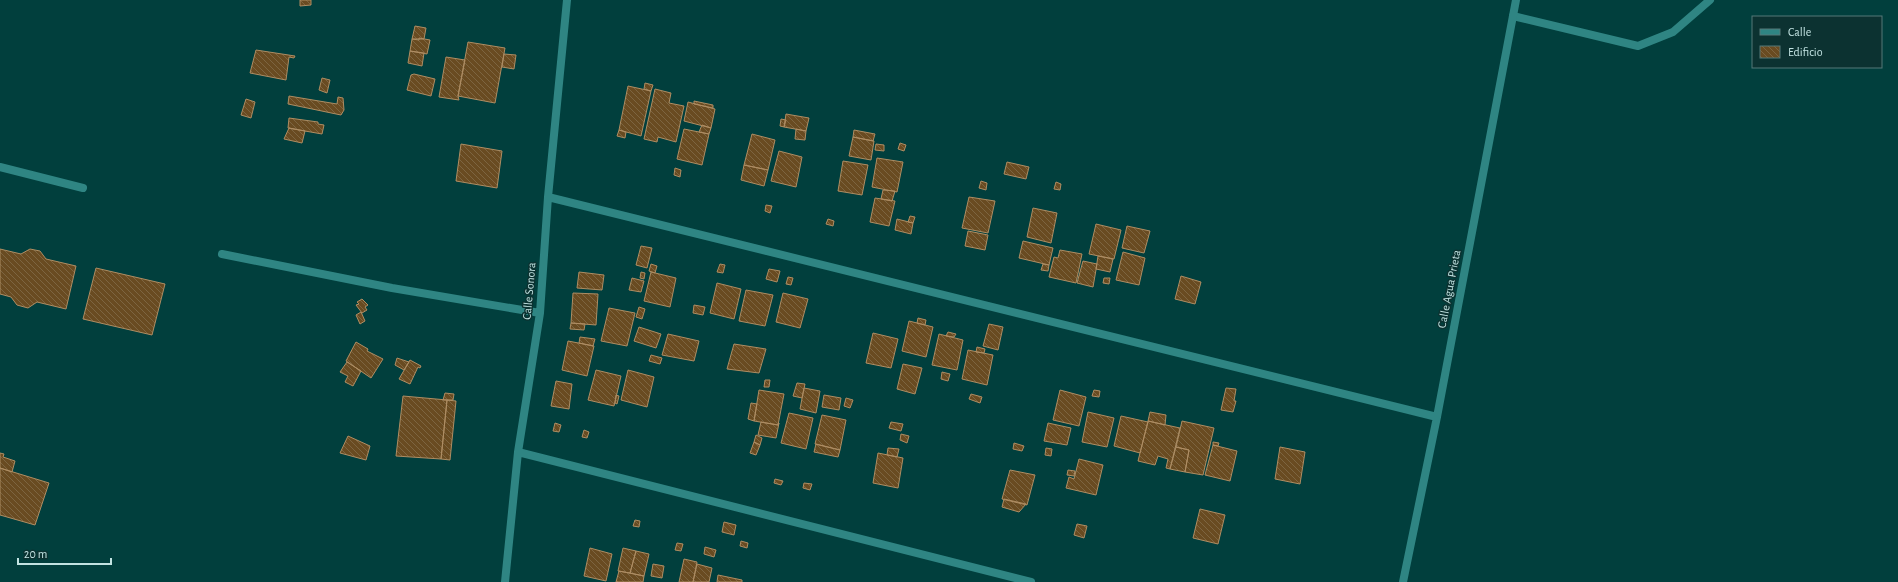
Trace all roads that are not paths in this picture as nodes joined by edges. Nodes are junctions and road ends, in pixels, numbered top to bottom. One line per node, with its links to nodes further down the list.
1 (567, 0): 7 (street, Calle Sonora)
2 (1516, 0): 4 (street, Calle Agua Prieta)
3 (1710, 0): 4 (street)
4 (1513, 16): 10 (street, Calle Agua Prieta)
5 (0, 167): 6 (street)
6 (84, 188)
7 (548, 197): 9 (street, Calle Sonora); 10 (street)
8 (222, 254): 9 (street)
9 (540, 313): 11 (street, Calle Sonora)
10 (1437, 417): 14 (street, Calle Agua Prieta)
11 (518, 452): 12 (street, Calle Sonora); 13 (street)
12 (505, 582)
13 (1031, 582)
14 (1403, 582)

